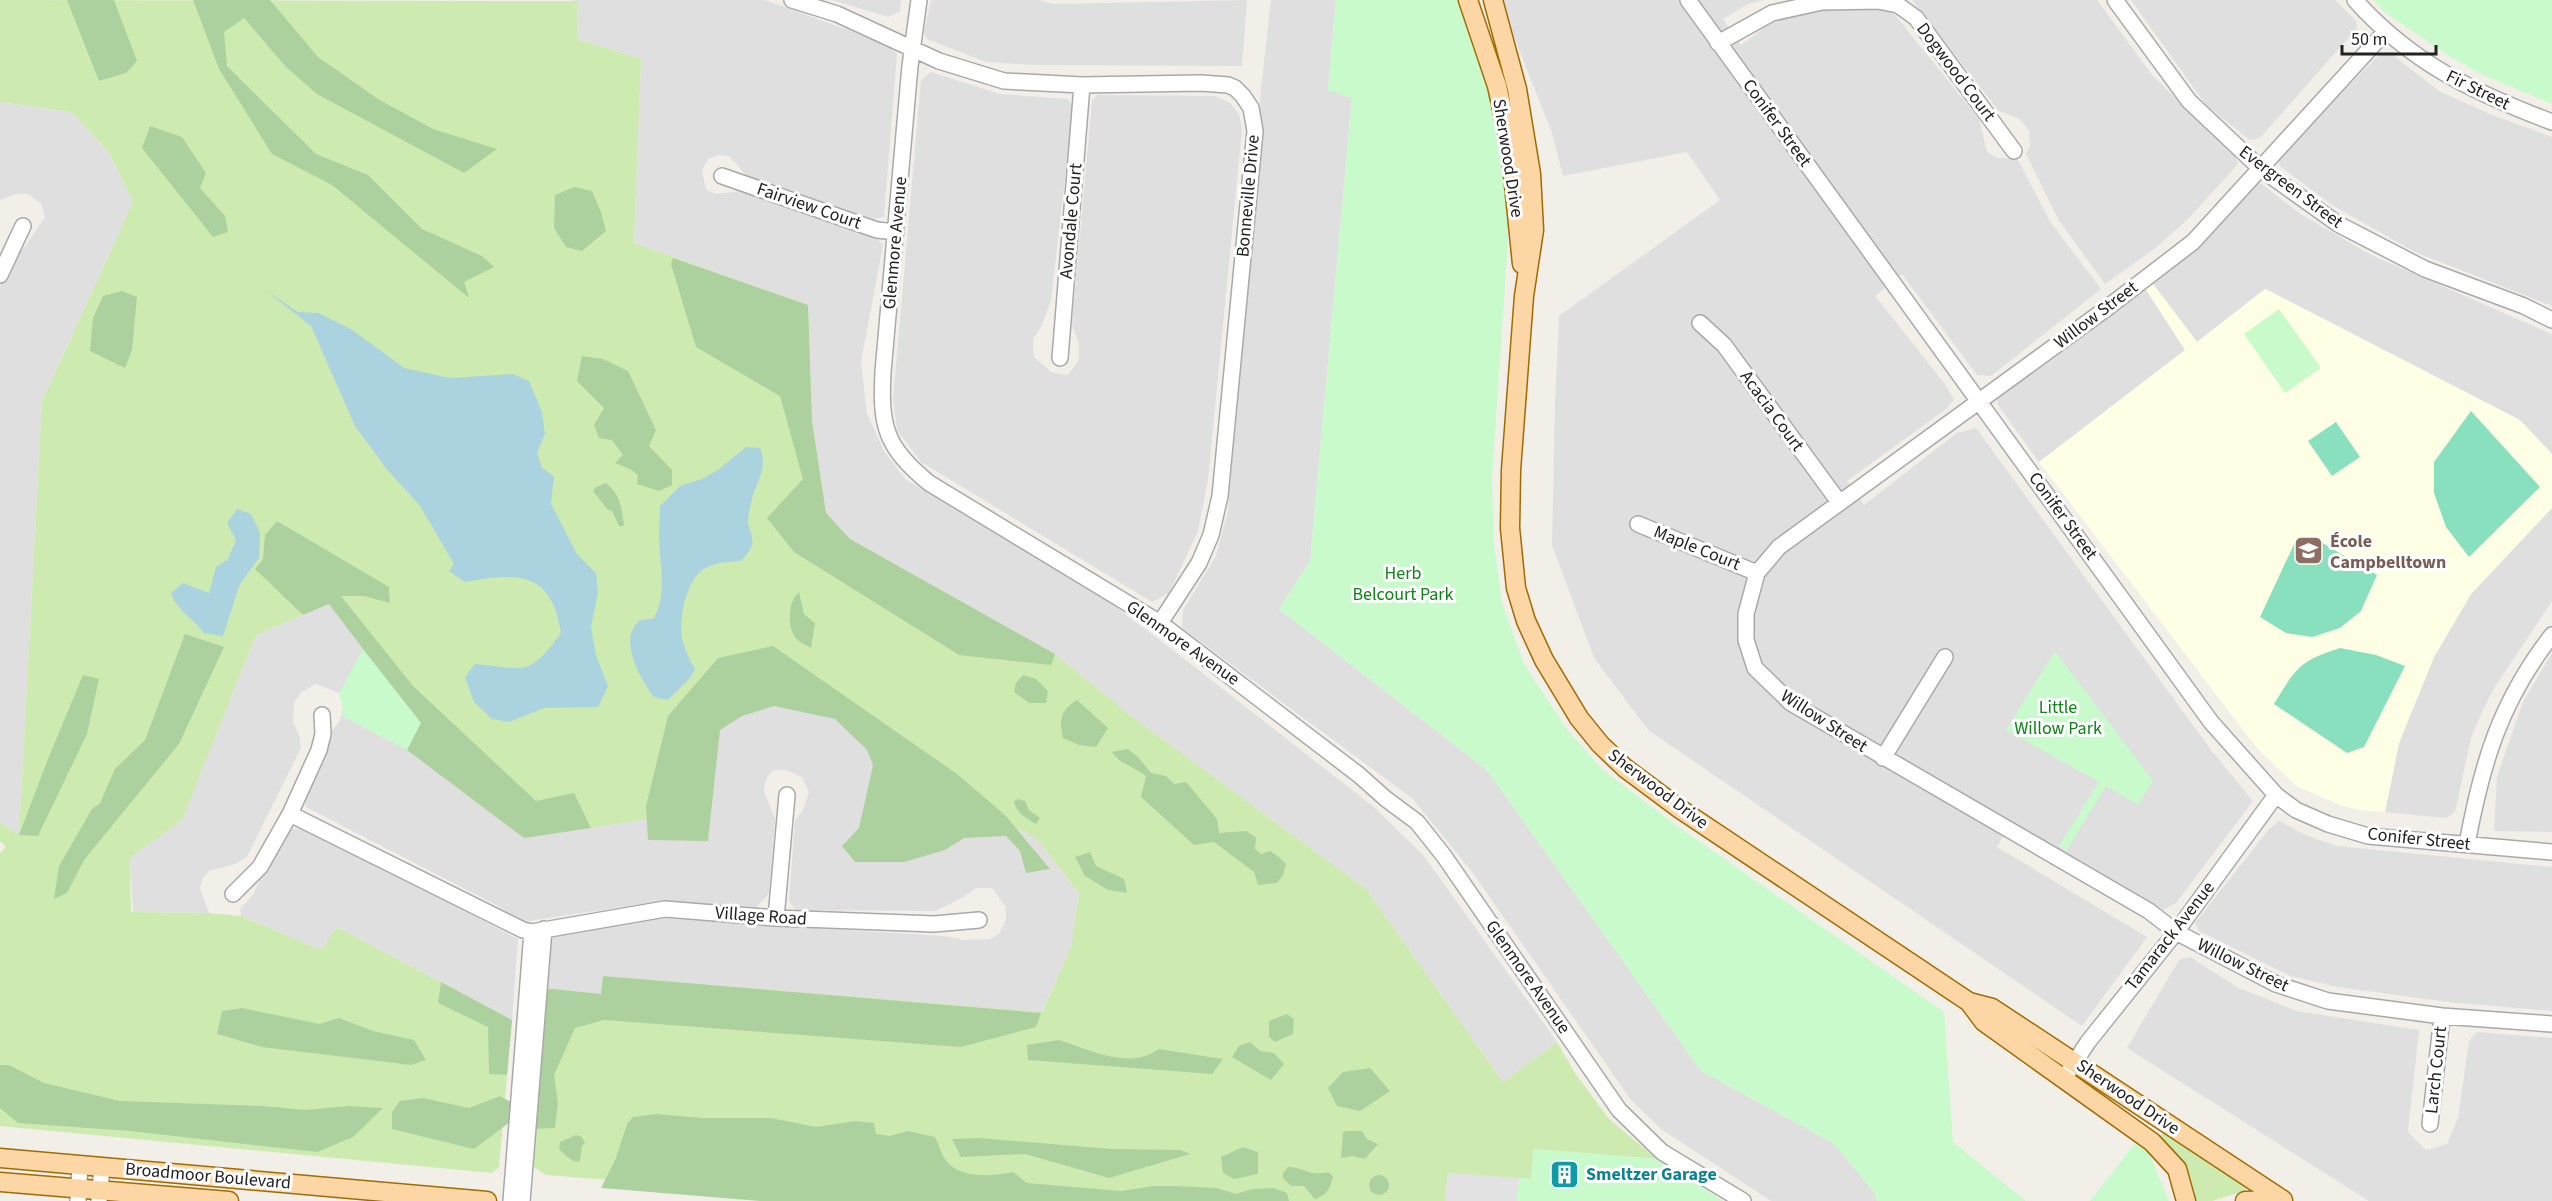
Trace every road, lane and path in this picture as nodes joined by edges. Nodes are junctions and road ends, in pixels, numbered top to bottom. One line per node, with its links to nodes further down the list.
1 (792, 0): 10 (street, Bonneville Drive)
2 (918, 0): 10 (street, Glenmore Avenue)
3 (1468, 0): 19 (main road, Sherwood Drive)
4 (1493, 0): 19 (main road, Sherwood Drive)
5 (1688, 0): 9 (street, Conifer Street)
6 (2115, 0): 14 (street, Evergreen Street)
7 (2355, 0): 8 (street, Fir Street)
8 (2386, 31): 12 (street, Fir Street); 14 (street, Willow Street)
9 (1718, 43): 13 (street, Dogwood Court); 23 (street, Conifer Street)
10 (912, 49): 11 (street, Bonneville Drive); 17 (street, Glenmore Avenue)
11 (1082, 85): 22 (street, Avondale Court); 27 (street, Bonneville Drive)
12 (2552, 122)
13 (2014, 151)
14 (2261, 169): 20 (street, Evergreen Street); 23 (street, Willow Street)
15 (722, 176): 17 (street, Fairview Court)
16 (23, 226): 18 (street)
17 (896, 232): 27 (street, Glenmore Avenue)
18 (0, 275)
19 (1525, 284): 42 (main road, Sherwood Drive)
20 (2552, 320)
21 (1700, 323): 24 (street, Acacia Court)
22 (1060, 358)
23 (1979, 400): 24 (street, Willow Street); 33 (street, Conifer Street)
24 (1839, 502): 26 (street, Willow Street)
25 (1638, 524): 26 (street, Maple Court)
26 (1757, 573): 31 (street, Willow Street)
27 (1160, 623): 58 (street, Glenmore Avenue)
28 (2552, 635): 35 (street)
29 (1945, 657): 31 (street)
30 (322, 715): 34 (street)
31 (1883, 758): 41 (street, Willow Street)
32 (787, 795): 38 (street)
33 (2276, 795): 35 (street, Conifer Street); 41 (street, Tamarack Avenue)
34 (290, 814): 37 (street); 40 (street)
35 (2467, 844): 36 (street, Conifer Street)
36 (2552, 852)
37 (233, 894)
38 (776, 918): 39 (street, Village Road); 40 (street, Village Road)
39 (979, 920)
40 (538, 930): 56 (street); 57 (street)
41 (2176, 932): 43 (street, Willow Street); 45 (street, Tamarack Avenue)
42 (1969, 1002): 45 (main road, Sherwood Drive); 46 (main road, Sherwood Drive)
43 (2442, 1016): 44 (street, Willow Street); 47 (street, Larch Court)
44 (2552, 1024)
45 (2075, 1062): 46 (street, Tamarack Avenue); 61 (main road, Sherwood Drive)
46 (2065, 1077): 59 (main road, Sherwood Drive)
47 (2430, 1124)
48 (0, 1158): 49 (main road, Broadmoor Boulevard)
49 (80, 1165): 50 (main road, Broadmoor Boulevard); 52 (street)
50 (102, 1167): 53 (street); 55 (main road, Broadmoor Boulevard)
51 (0, 1182): 52 (main road, Broadmoor Boulevard)
52 (78, 1195): 53 (main road, Broadmoor Boulevard)
53 (100, 1196): 54 (main road, Broadmoor Boulevard)
54 (229, 1201)
55 (487, 1201)
56 (511, 1201)
57 (522, 1201)
58 (1743, 1201)
59 (2186, 1201)
60 (2245, 1201): 61 (main road)
61 (2284, 1201)

